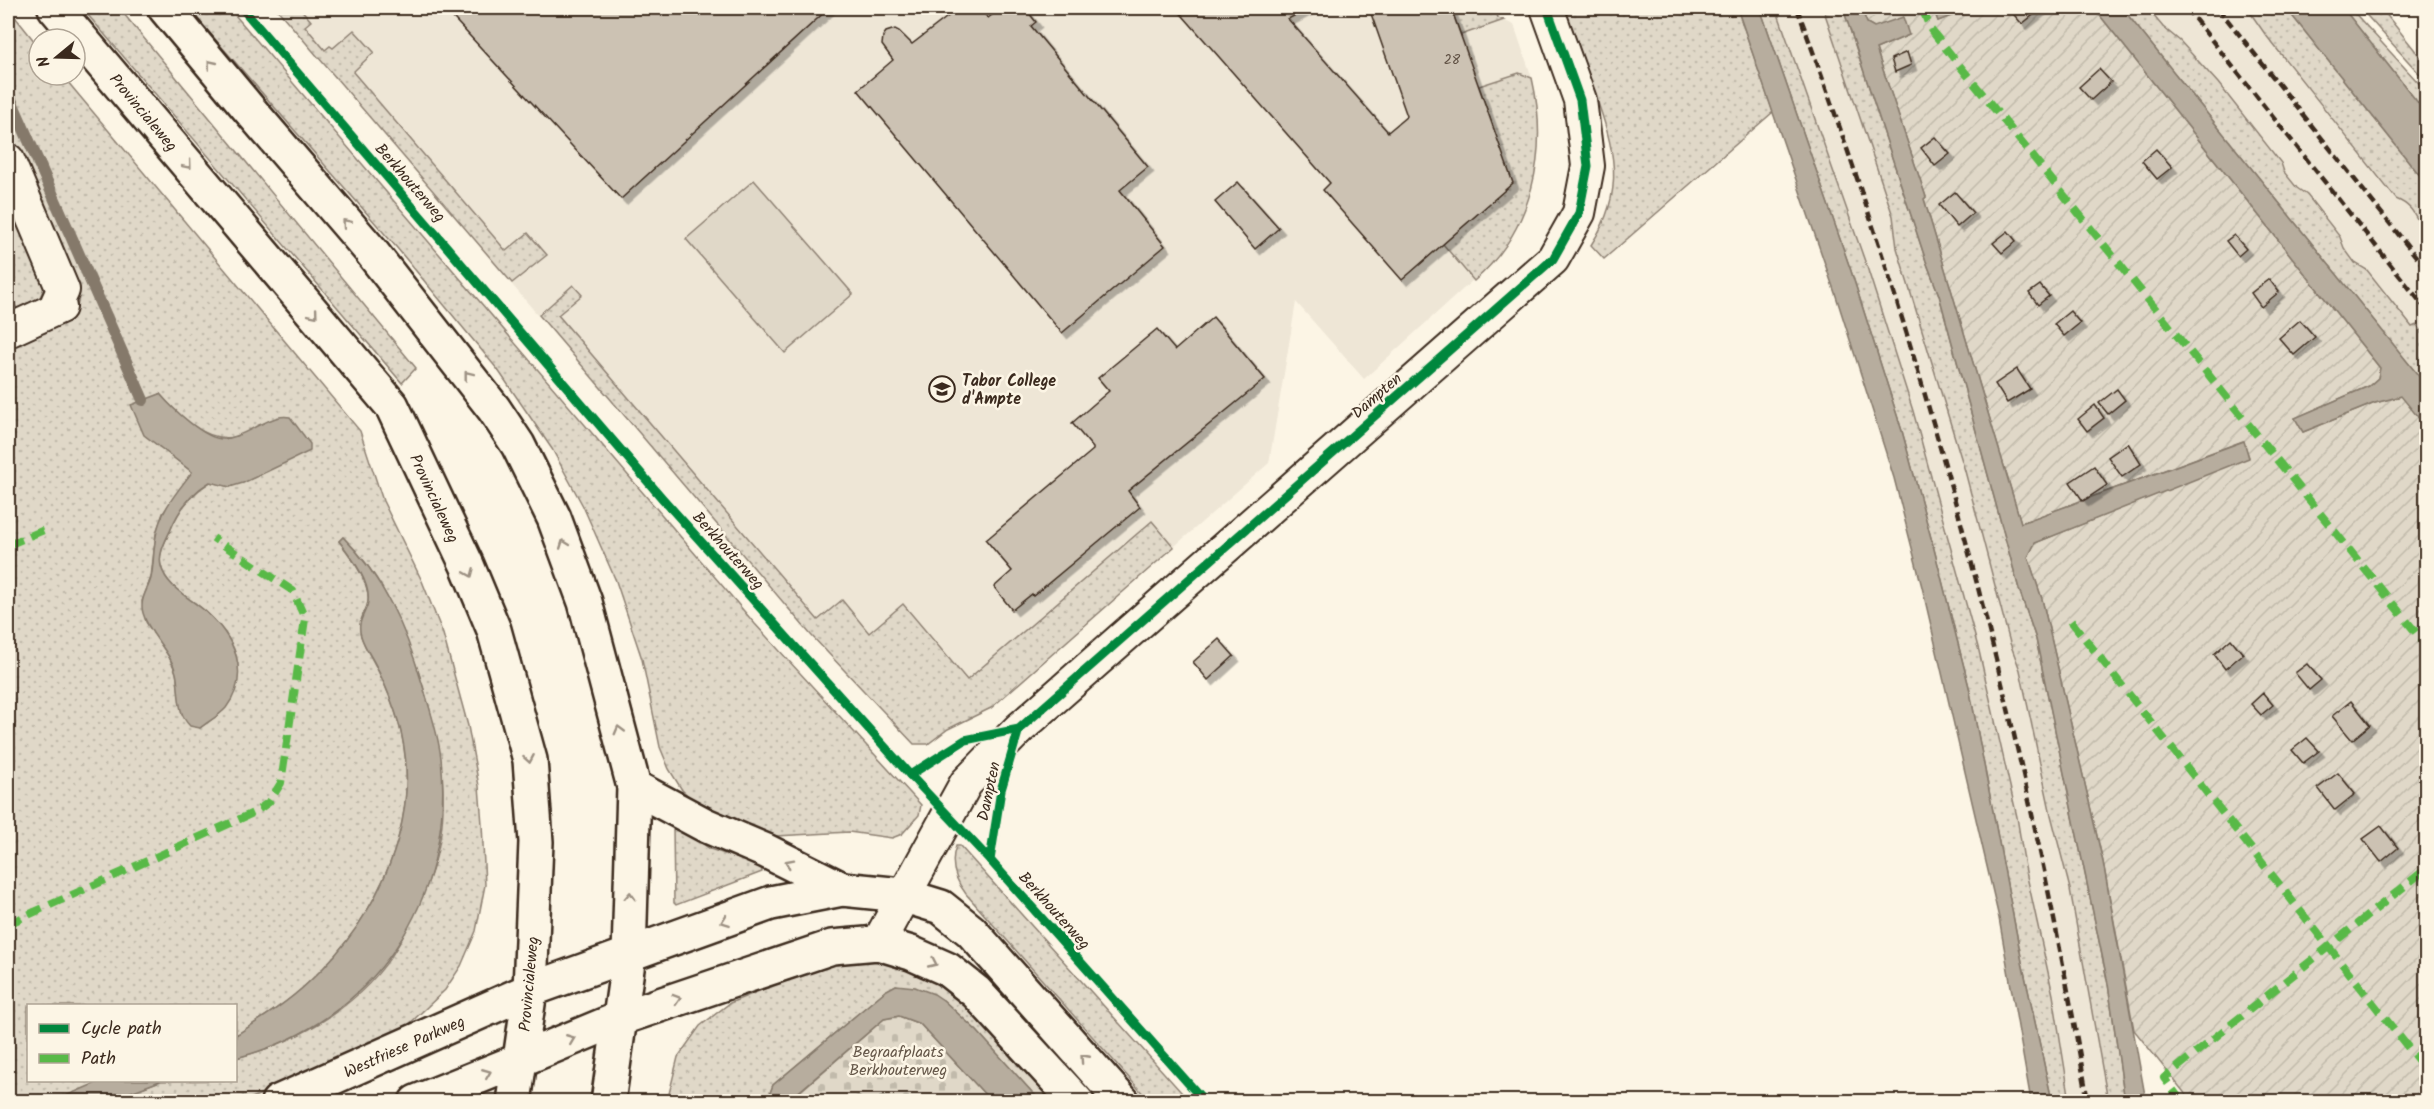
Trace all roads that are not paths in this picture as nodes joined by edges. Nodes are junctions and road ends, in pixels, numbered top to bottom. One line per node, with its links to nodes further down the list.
1 (56, 8): 11 (main road, Provincialeweg, one-way to 11)
2 (165, 8): 6 (main road, one-way to 2)
3 (1547, 8): 8 (street, Dampten)
4 (8, 160): 5 (street)
5 (8, 331)
6 (634, 787): 7 (main road, one-way to 6); 10 (main road, one-way to 6)
7 (842, 889): 8 (main road); 10 (main road, one-way to 10)
8 (903, 895): 9 (street, Dampten); 19 (main road, one-way to 8)
9 (878, 944): 12 (main road, one-way to 9); 18 (main road, one-way to 18)
10 (628, 955): 11 (main road, Westfriese Parkweg); 12 (main road)
11 (530, 990): 13 (main road, Provincialeweg); 14 (main road, Westfriese Parkweg)
12 (621, 1018): 13 (main road, one-way to 12); 17 (main road)
13 (520, 1060): 15 (main road, one-way to 13); 16 (main road, Provincialeweg)
14 (278, 1101)
15 (416, 1101)
16 (514, 1101)
17 (608, 1101)
18 (1077, 1101)
19 (1123, 1101)

